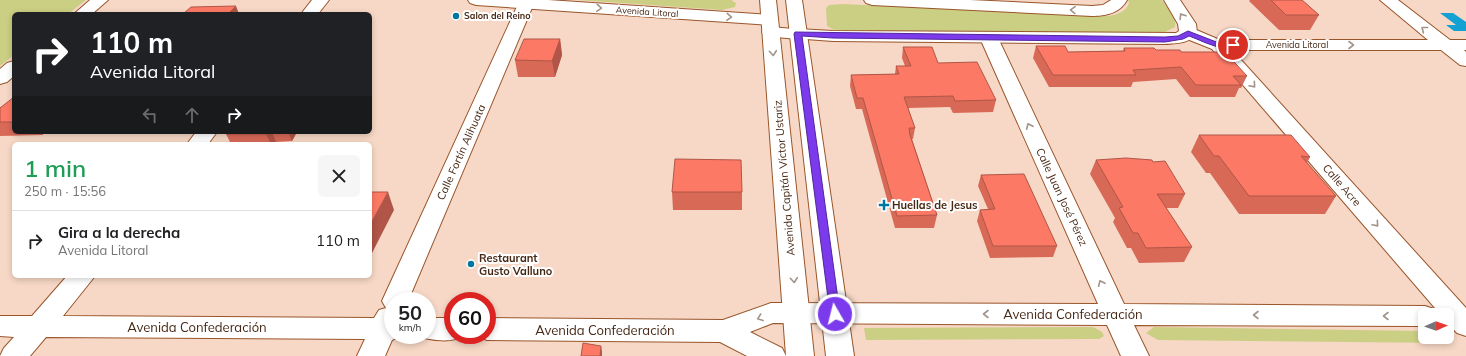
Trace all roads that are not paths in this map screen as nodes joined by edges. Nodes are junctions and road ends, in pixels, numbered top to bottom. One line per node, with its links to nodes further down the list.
1 (100, 0): 10 (street)
2 (321, 0): 11 (street)
3 (476, 0): 8 (street, Avenida Litoral)
4 (794, 0): 14 (street)
5 (872, 0): 9 (street, one-way to 5)
6 (1172, 0): 13 (street, one-way to 6)
7 (1388, 0): 17 (street, one-way to 7)
8 (526, 3): 12 (street, Avenida Litoral, one-way to 12); 25 (street, Calle Fortín Alihuata)
9 (1115, 4)
10 (85, 12)
11 (311, 12)
12 (770, 17): 14 (street, Avenida Litoral); 26 (street, Avenida Capitán Víctor Ustariz, one-way to 26)
13 (1188, 33): 15 (street, Avenida Litoral); 16 (street, Avenida Litoral)
14 (798, 34): 15 (street, Avenida Litoral); 27 (street)
15 (989, 38): 28 (street, Calle Juan José Pérez, one-way to 15)
16 (1218, 45): 17 (street, Avenida Litoral, one-way to 17); 30 (street, Calle Acre, one-way to 30)
17 (1445, 45): 18 (street, Avenida Litoral); 19 (street)
18 (1466, 45)
19 (1466, 61)
20 (12, 69): 21 (street)
21 (0, 78)
22 (205, 134): 23 (street)
23 (199, 142)
24 (80, 278): 33 (street)
25 (399, 292)
26 (797, 314): 27 (street, Avenida Confederación); 35 (street, Avenida Confederación, one-way to 35); 40 (street, Avenida Capitán Víctor Ustariz)
27 (835, 314): 28 (street, Avenida Confederación, one-way to 27); 41 (street)
28 (1115, 314): 29 (street, Avenida Confederación, one-way to 28); 42 (street, Calle Juan José Pérez)
29 (1418, 316)
30 (1459, 319)
31 (384, 321): 33 (street, Avenida Confederación)
32 (0, 326): 33 (street, Avenida Confederación)
33 (39, 326): 37 (street)
34 (496, 330): 35 (street, Avenida Confederación)
35 (724, 331): 39 (street, Avenida Confederación)
36 (384, 332): 38 (street)
37 (14, 356)
38 (371, 356)
39 (772, 356)
40 (800, 356)
41 (840, 356)
42 (1135, 356)

